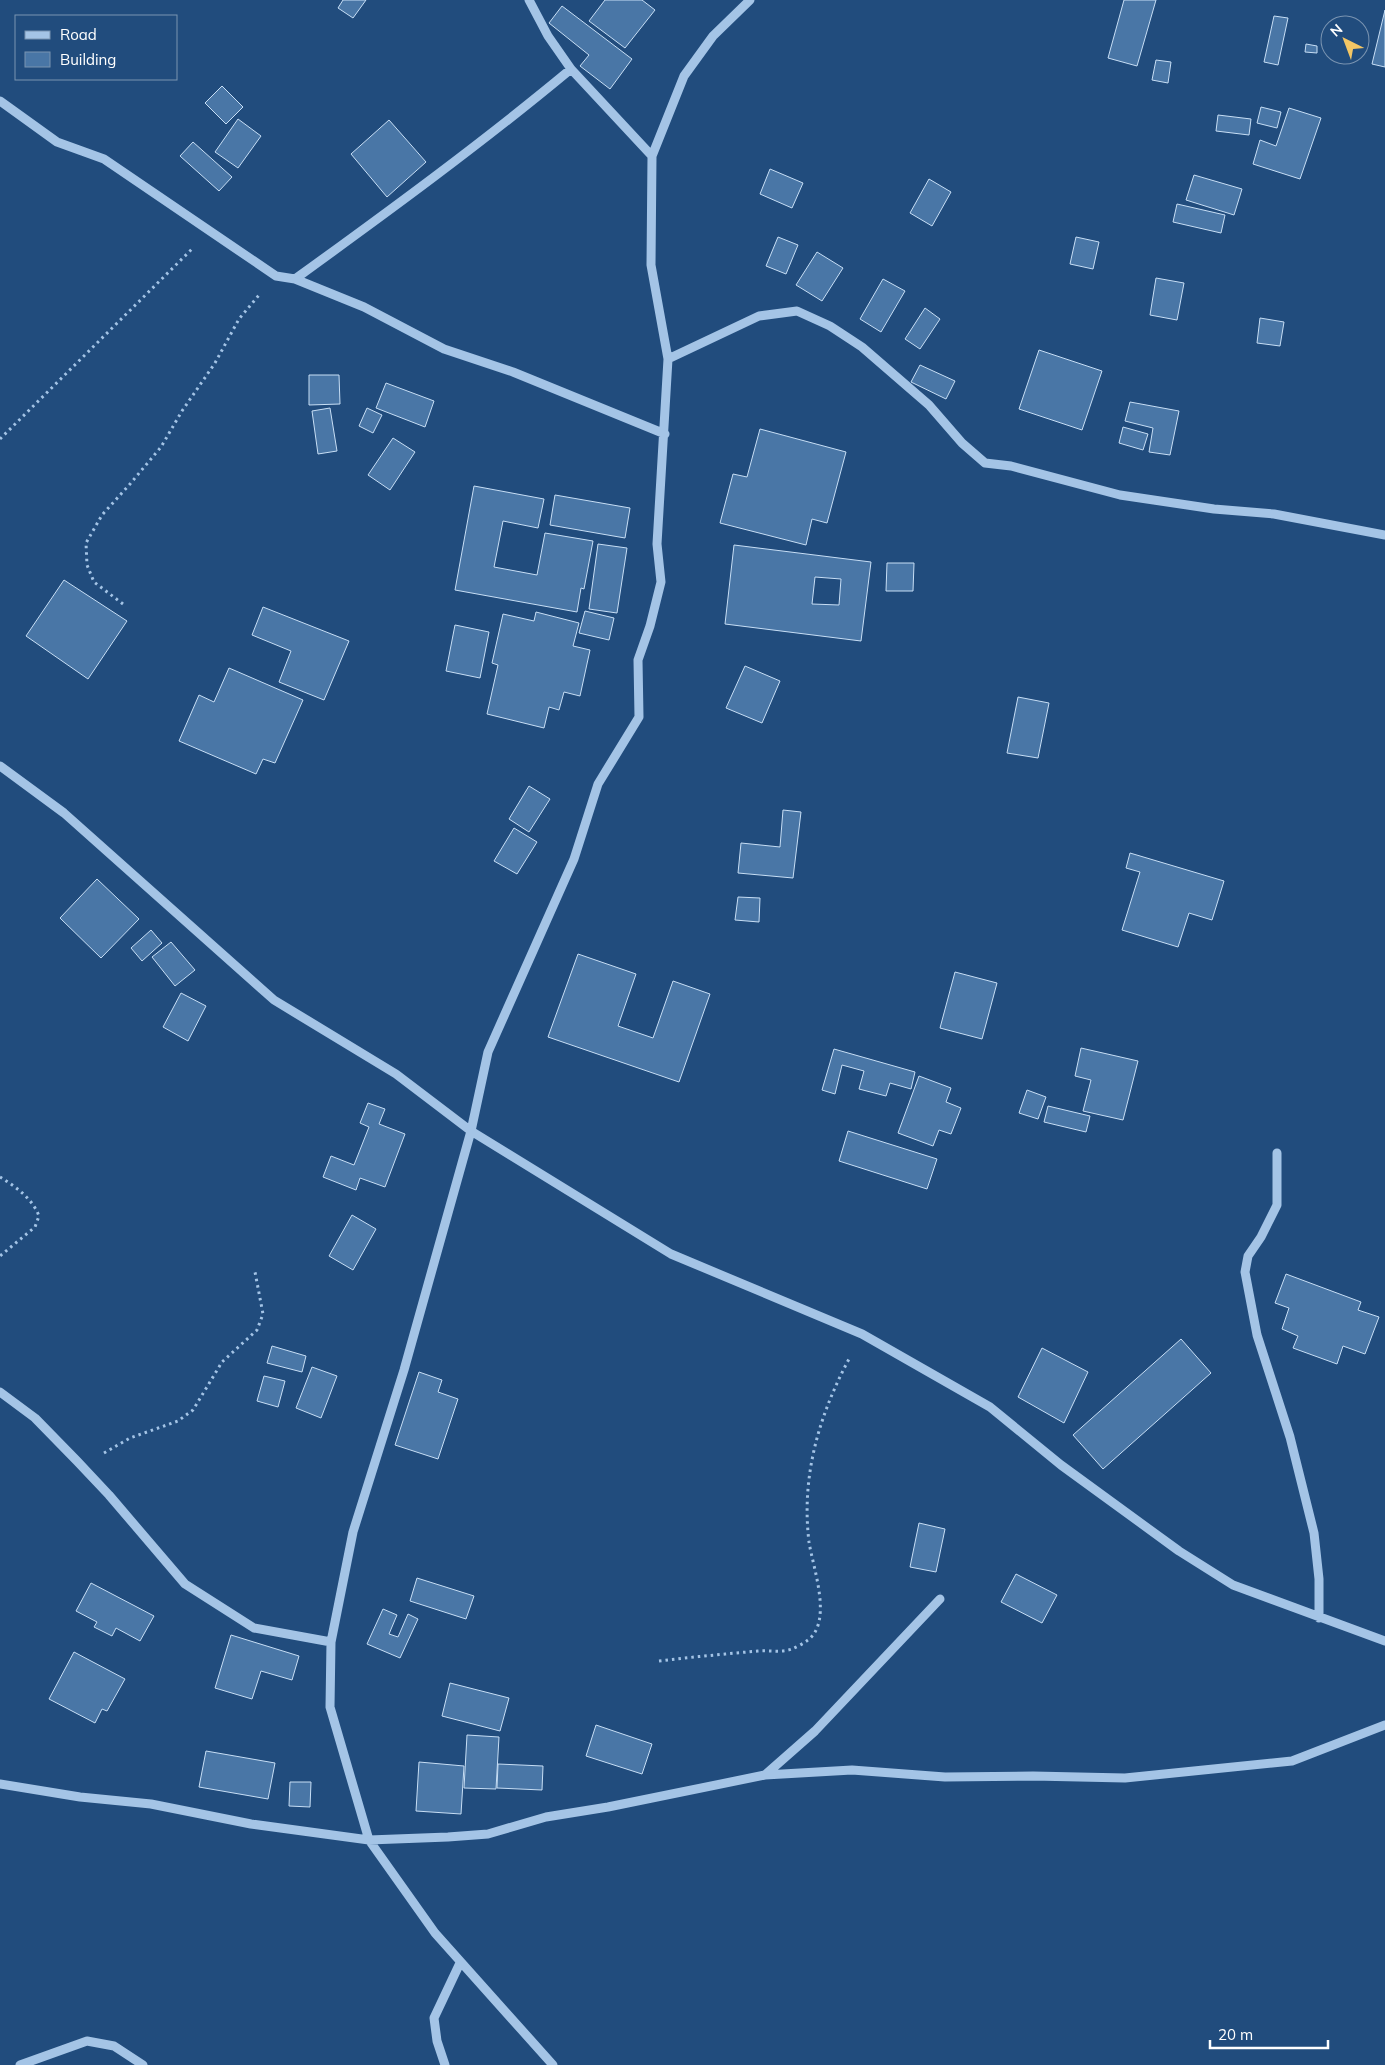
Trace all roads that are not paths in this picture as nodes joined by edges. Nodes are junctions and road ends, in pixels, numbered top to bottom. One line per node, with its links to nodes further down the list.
1 (529, 0): 3 (street)
2 (750, 0): 5 (street)
3 (571, 69): 5 (street); 6 (street)
4 (0, 101): 6 (street)
5 (652, 156): 7 (street)
6 (295, 279): 8 (street)
7 (668, 359): 8 (street); 9 (street)
8 (665, 434): 11 (street)
9 (1385, 535)
10 (0, 766): 11 (street)
11 (471, 1131): 15 (street); 17 (street)
12 (1277, 1153): 15 (street)
13 (0, 1392): 17 (street)
14 (940, 1599): 19 (street)
15 (1319, 1618): 16 (street)
16 (1385, 1641)
17 (331, 1642): 21 (street)
18 (1385, 1725): 19 (street)
19 (765, 1775): 21 (street)
20 (0, 1784): 21 (street)
21 (370, 1840): 22 (street)
22 (460, 1963): 25 (street); 26 (street)
23 (20, 2065): 24 (street)
24 (144, 2065)
25 (445, 2065)
26 (553, 2065)

